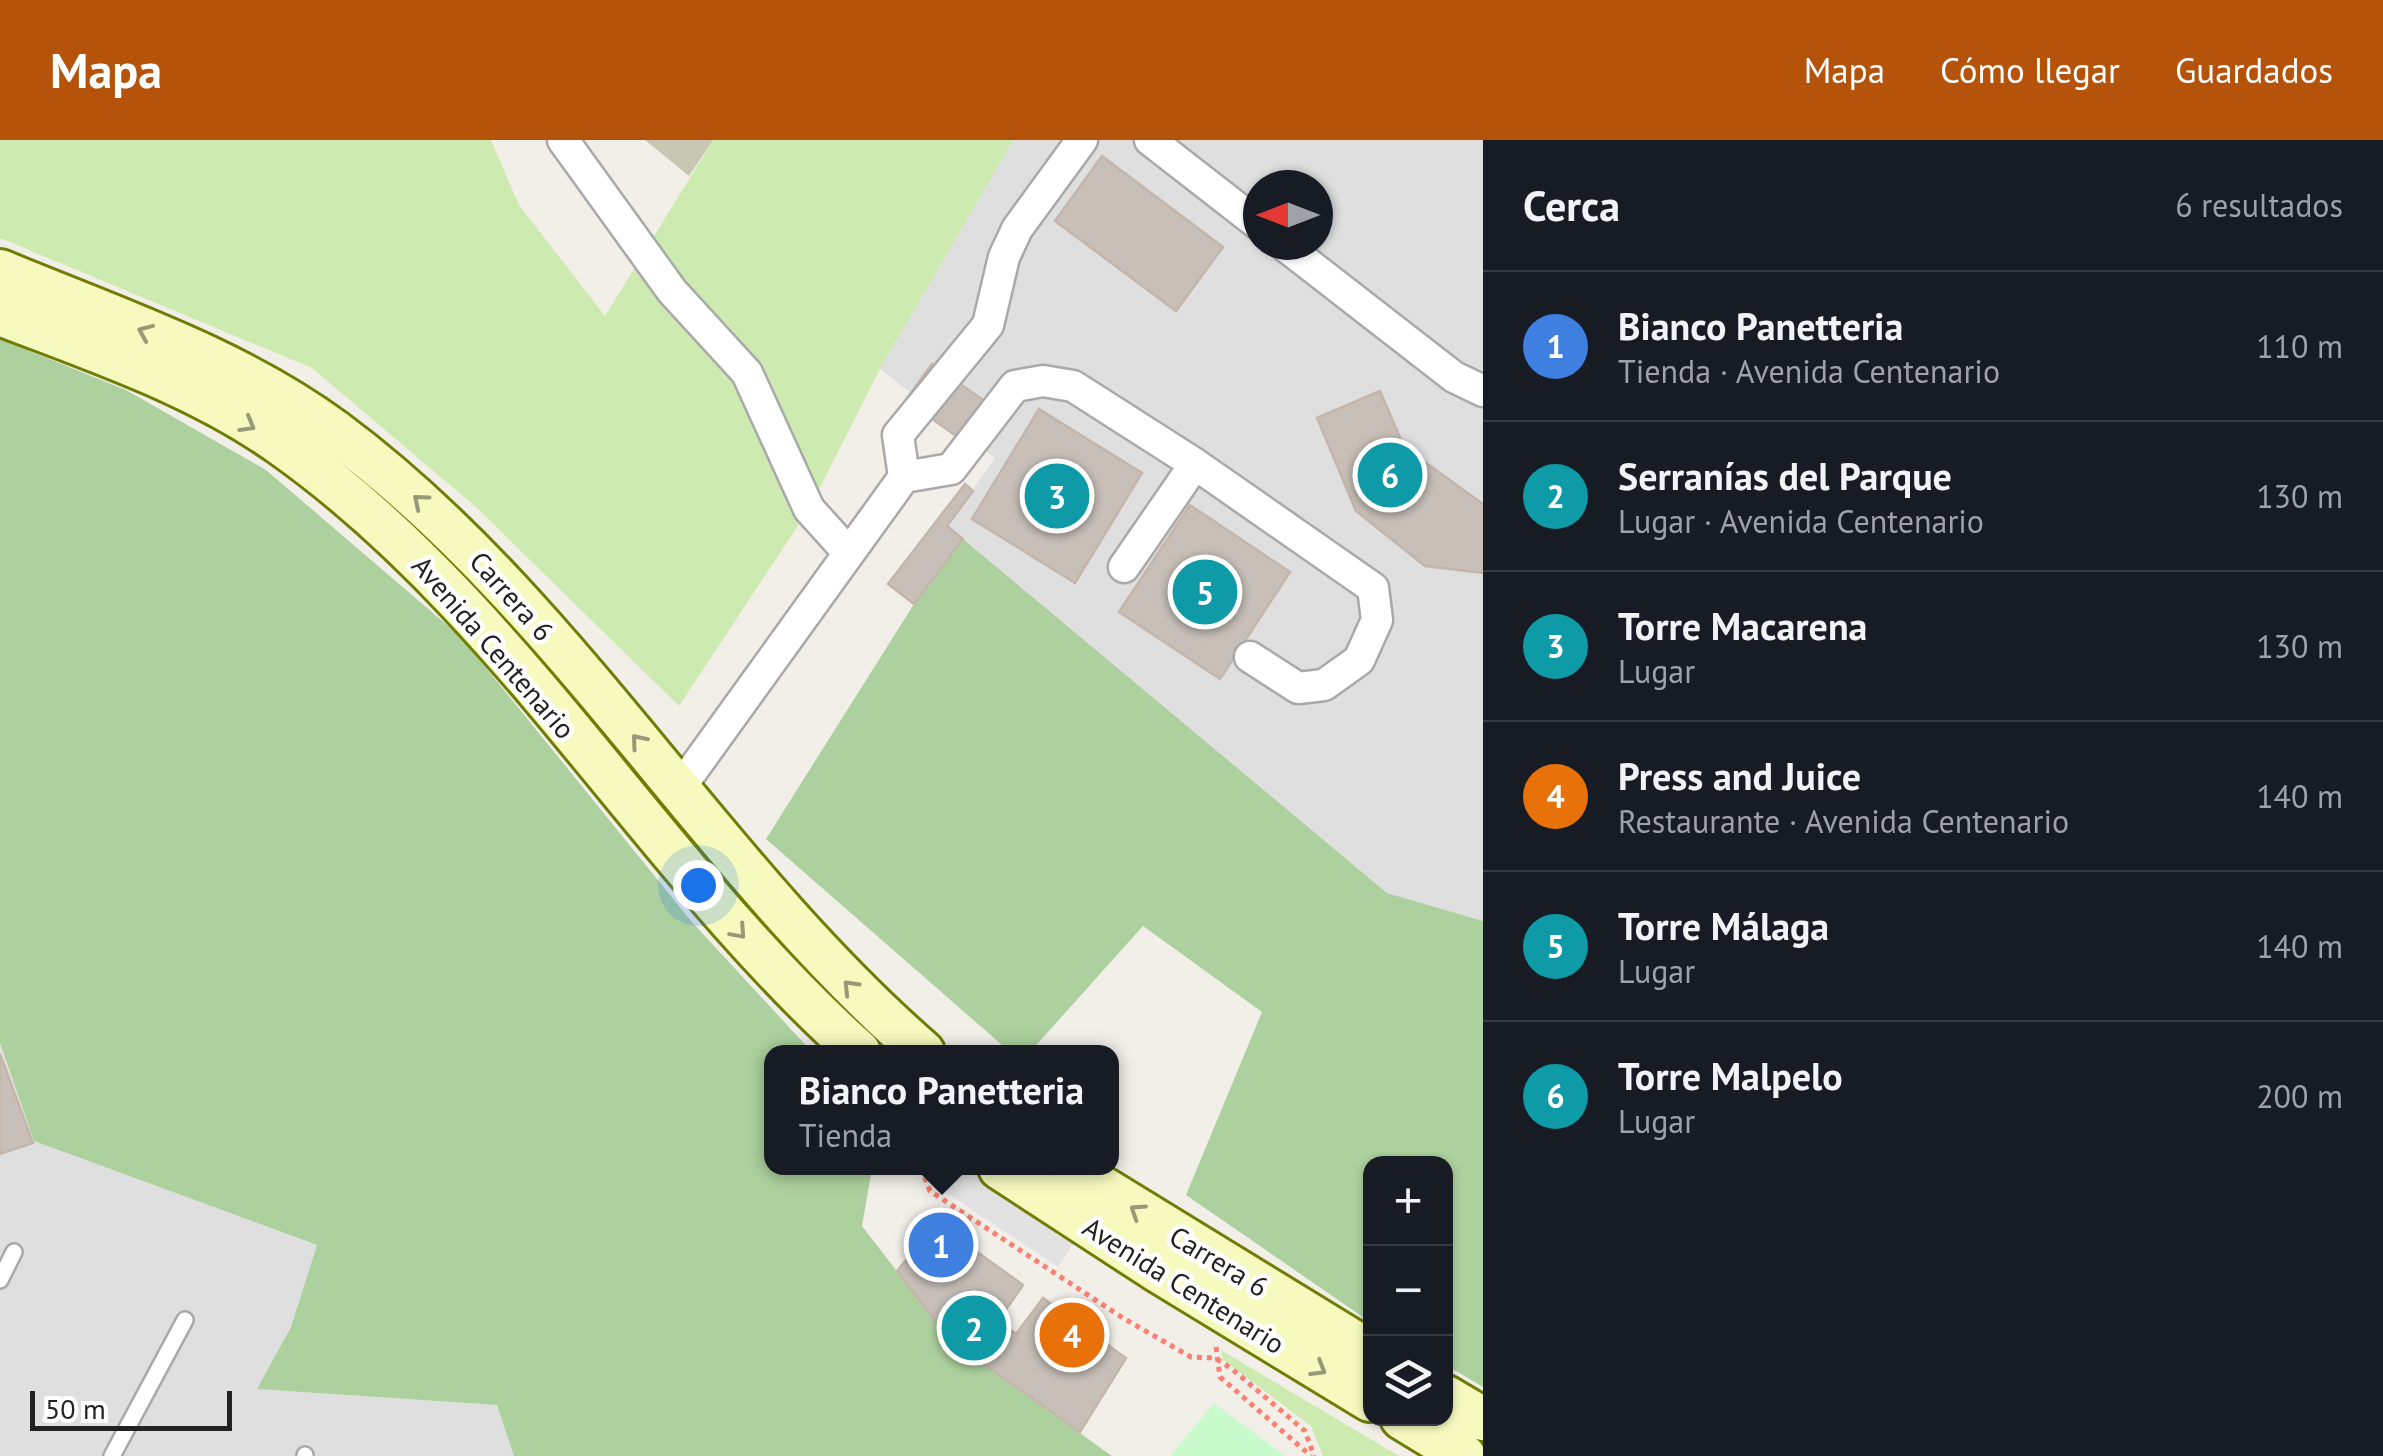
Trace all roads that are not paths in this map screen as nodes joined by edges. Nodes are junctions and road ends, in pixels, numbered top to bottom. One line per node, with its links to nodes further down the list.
1 (563, 140): 11 (street)
2 (1082, 140): 10 (street)
3 (1150, 140): 4 (street)
4 (1243, 212)
5 (1303, 260): 8 (street)
6 (0, 271): 14 (main road, Carrera 6, one-way to 6)
7 (0, 314): 15 (main road, Avenida Centenario, one-way to 15)
8 (1483, 391)
9 (1195, 464): 10 (street); 12 (street); 13 (street)
10 (904, 477): 11 (street)
11 (847, 551): 14 (street)
12 (1124, 567)
13 (1250, 657)
14 (678, 789): 16 (main road, Carrera 6, one-way to 14)
15 (851, 1045)
16 (915, 1045)
17 (1011, 1175): 23 (main road, Avenida Centenario, one-way to 23)
18 (1081, 1175): 22 (main road, Carrera 6, one-way to 18)
19 (14, 1252): 20 (lane)
20 (0, 1280)
21 (186, 1320): 27 (lane)
22 (1363, 1348)
23 (1363, 1396)
24 (1453, 1401): 25 (main road)
25 (1483, 1420)
26 (1415, 1426): 28 (main road)
27 (112, 1456)
28 (1464, 1456)

